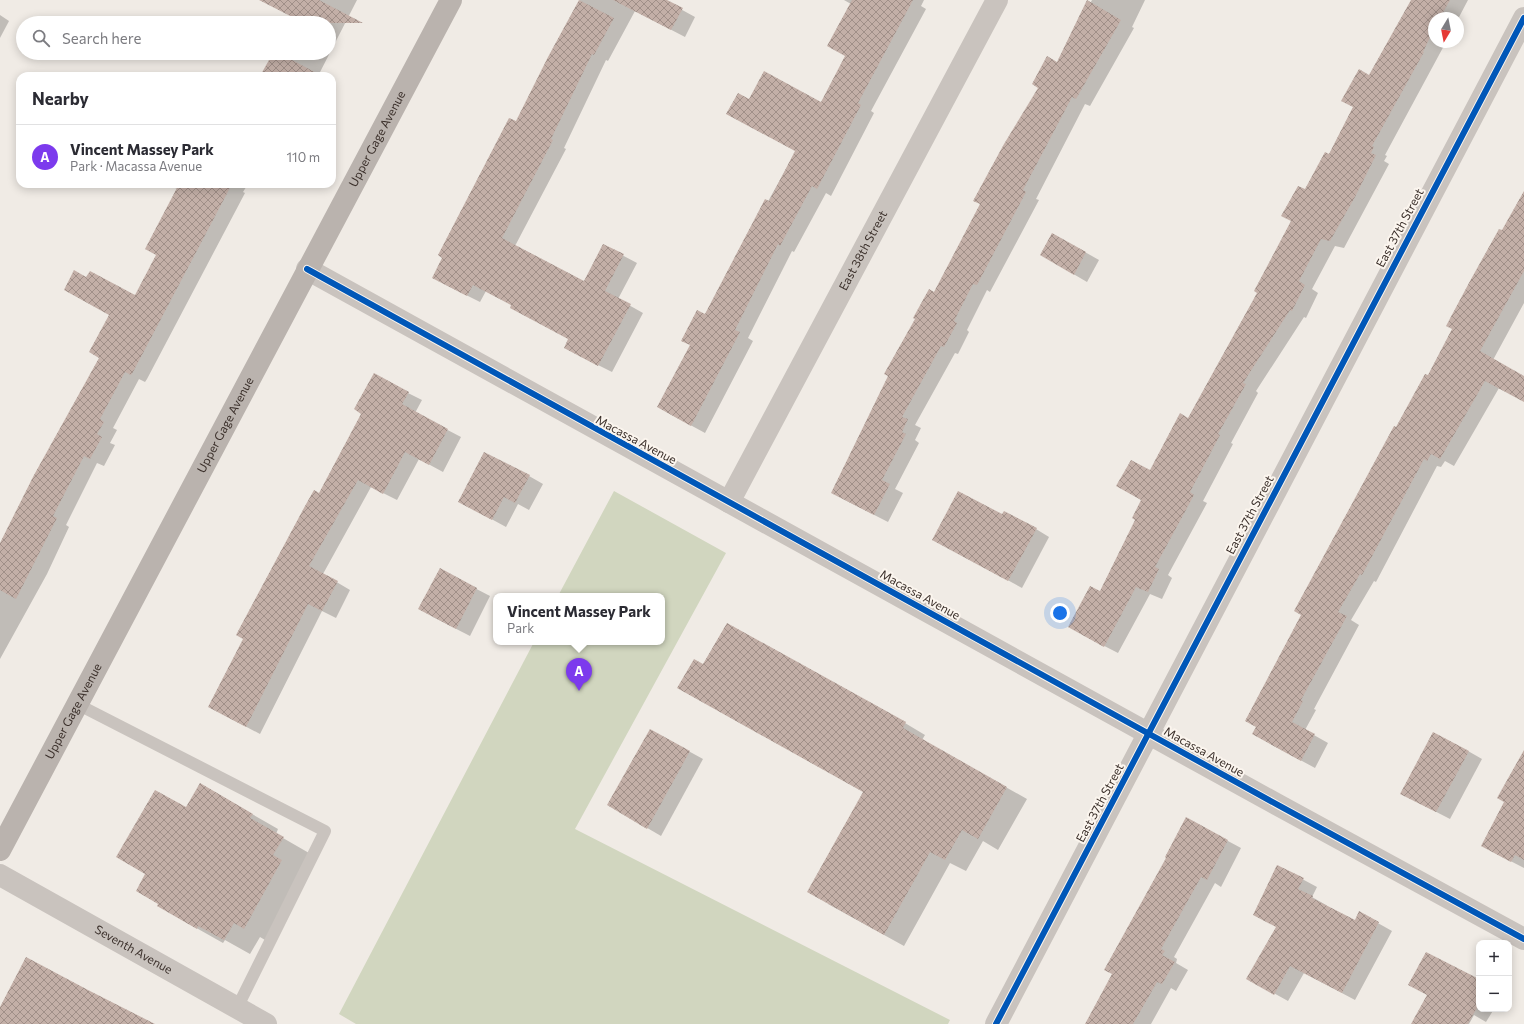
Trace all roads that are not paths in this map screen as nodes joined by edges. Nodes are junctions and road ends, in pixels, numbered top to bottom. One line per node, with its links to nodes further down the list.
1 (450, 0): 4 (main road, Upper Gage Avenue)
2 (997, 0): 5 (street, East 38th Street)
3 (1524, 18): 7 (street, East 37th Street)
4 (307, 269): 5 (street, Macassa Avenue); 6 (main road, Upper Gage Avenue)
5 (730, 502): 7 (street, Macassa Avenue)
6 (77, 704): 8 (main road, Upper Gage Avenue); 11 (lane)
7 (1148, 734): 10 (street, Macassa Avenue); 13 (street, East 37th Street)
8 (0, 850)
9 (0, 875): 11 (street, Seventh Avenue)
10 (1524, 939)
11 (237, 1008): 12 (street, Seventh Avenue)
12 (266, 1024)
13 (996, 1024)

